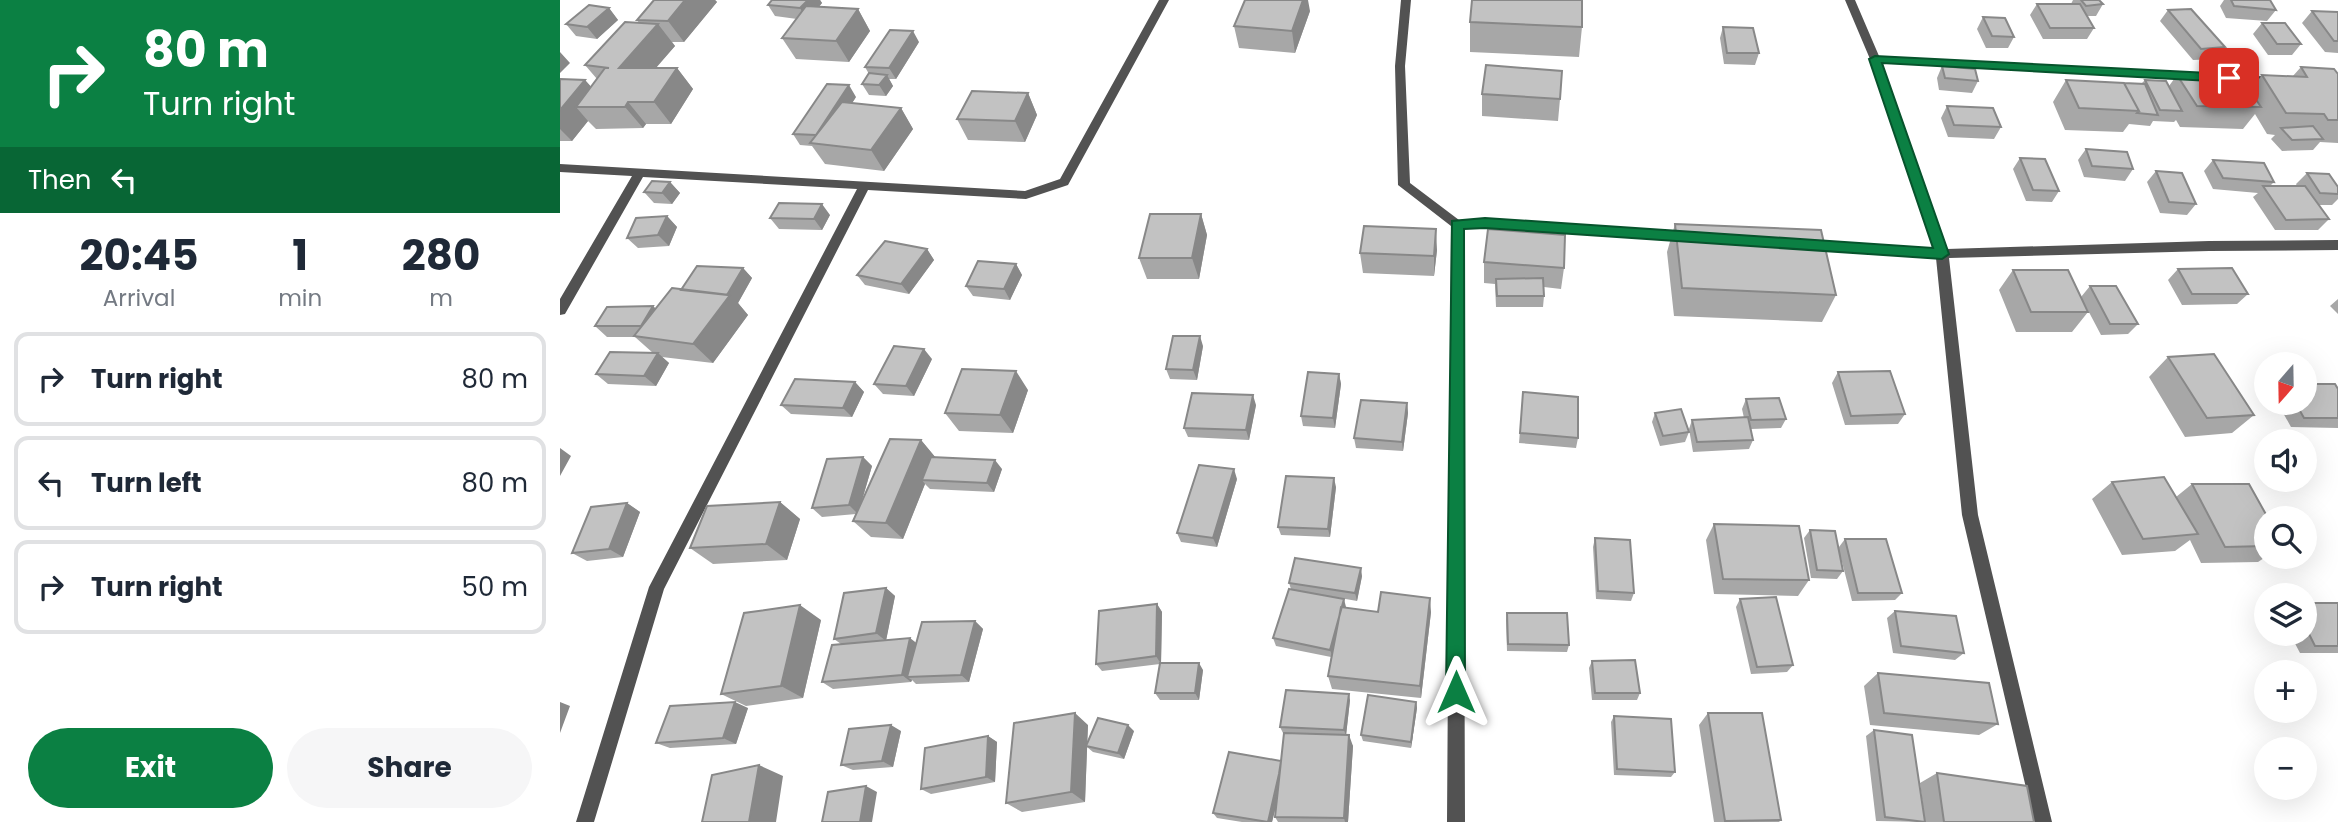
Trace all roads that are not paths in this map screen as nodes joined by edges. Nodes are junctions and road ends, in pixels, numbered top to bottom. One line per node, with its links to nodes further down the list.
1 (1164, 0): 10 (street)
2 (1406, 0): 11 (street)
3 (1850, 0): 4 (street)
4 (1875, 59): 5 (street); 15 (street)
5 (2202, 76)
6 (2215, 77): 7 (street)
7 (2284, 80)
8 (560, 168): 9 (street)
9 (640, 172): 10 (street); 16 (street)
10 (865, 185): 17 (street)
11 (1457, 224): 12 (street); 18 (street)
12 (1706, 238)
13 (1790, 244): 15 (street)
14 (2338, 245): 15 (street)
15 (1942, 254): 19 (street)
16 (560, 310)
17 (585, 822)
18 (1456, 822)
19 (2043, 822)

